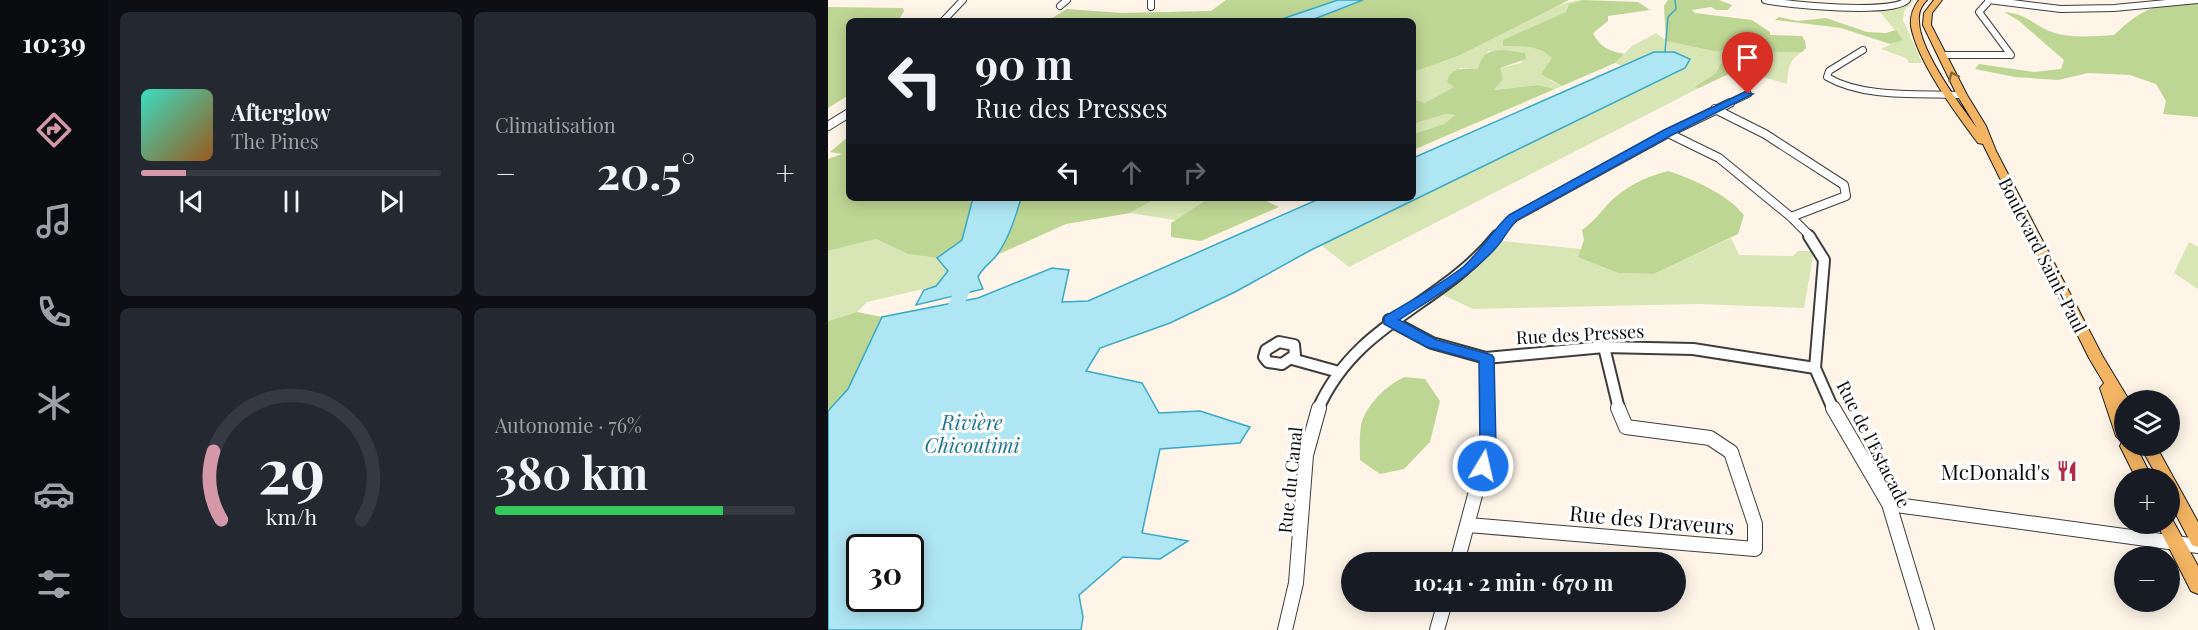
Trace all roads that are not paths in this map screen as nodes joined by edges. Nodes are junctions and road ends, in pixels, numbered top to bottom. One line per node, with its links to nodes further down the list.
1 (963, 0): 14 (street)
2 (1067, 0): 12 (street)
3 (1765, 0): 4 (street)
4 (1907, 0)
5 (1923, 0): 18 (main road, Boulevard Saint-Paul)
6 (1938, 0): 16 (main road, Boulevard Saint-Paul)
7 (1989, 0): 13 (street); 16 (street)
8 (2050, 0): 13 (street)
9 (2136, 0): 11 (street)
10 (2198, 0): 11 (street)
11 (2151, 4): 13 (street)
12 (1060, 6)
13 (2061, 9)
14 (946, 18)
15 (1863, 50): 18 (street)
16 (1943, 55): 19 (main road, Boulevard Saint-Paul, one-way to 16)
17 (1748, 94): 20 (street, Rue du Canal)
18 (1948, 94): 19 (street); 24 (main road, Boulevard Saint-Paul)
19 (1962, 94): 24 (main road, Boulevard Saint-Paul)
20 (1715, 109): 23 (street, Rue du Canal); 25 (street)
21 (846, 115): 22 (street)
22 (828, 126)
23 (1668, 133): 25 (street, Rue de l'Estacade); 26 (street, Rue du Canal)
24 (1991, 151): 30 (main road, Boulevard Saint-Paul)
25 (1791, 217): 31 (street, Rue de l'Estacade)
26 (1389, 320): 29 (street, Rue des Presses); 32 (street, Rue du Canal)
27 (1604, 347): 29 (street, Rue des Presses); 31 (street, Rue des Presses); 37 (street, Rue des Draveurs)
28 (1292, 358): 32 (street)
29 (1486, 358): 37 (street)
30 (2096, 358): 33 (main road, Boulevard Saint-Paul); 34 (main road, Boulevard Saint-Paul)
31 (1815, 368): 35 (street, Rue de l'Estacade)
32 (1339, 372): 45 (street, Rue du Canal)
33 (2115, 390)
34 (2114, 408)
35 (1889, 504): 40 (street); 47 (street, Rue de l'Estacade)
36 (2180, 505): 39 (main road)
37 (1468, 525): 42 (street)
38 (2171, 534): 40 (main road)
39 (2198, 539)
40 (2176, 543): 41 (street); 43 (main road)
41 (2198, 546)
42 (1460, 552)
43 (2198, 585)
44 (1442, 612): 46 (street)
45 (1285, 630)
46 (1437, 630)
47 (1927, 630)

